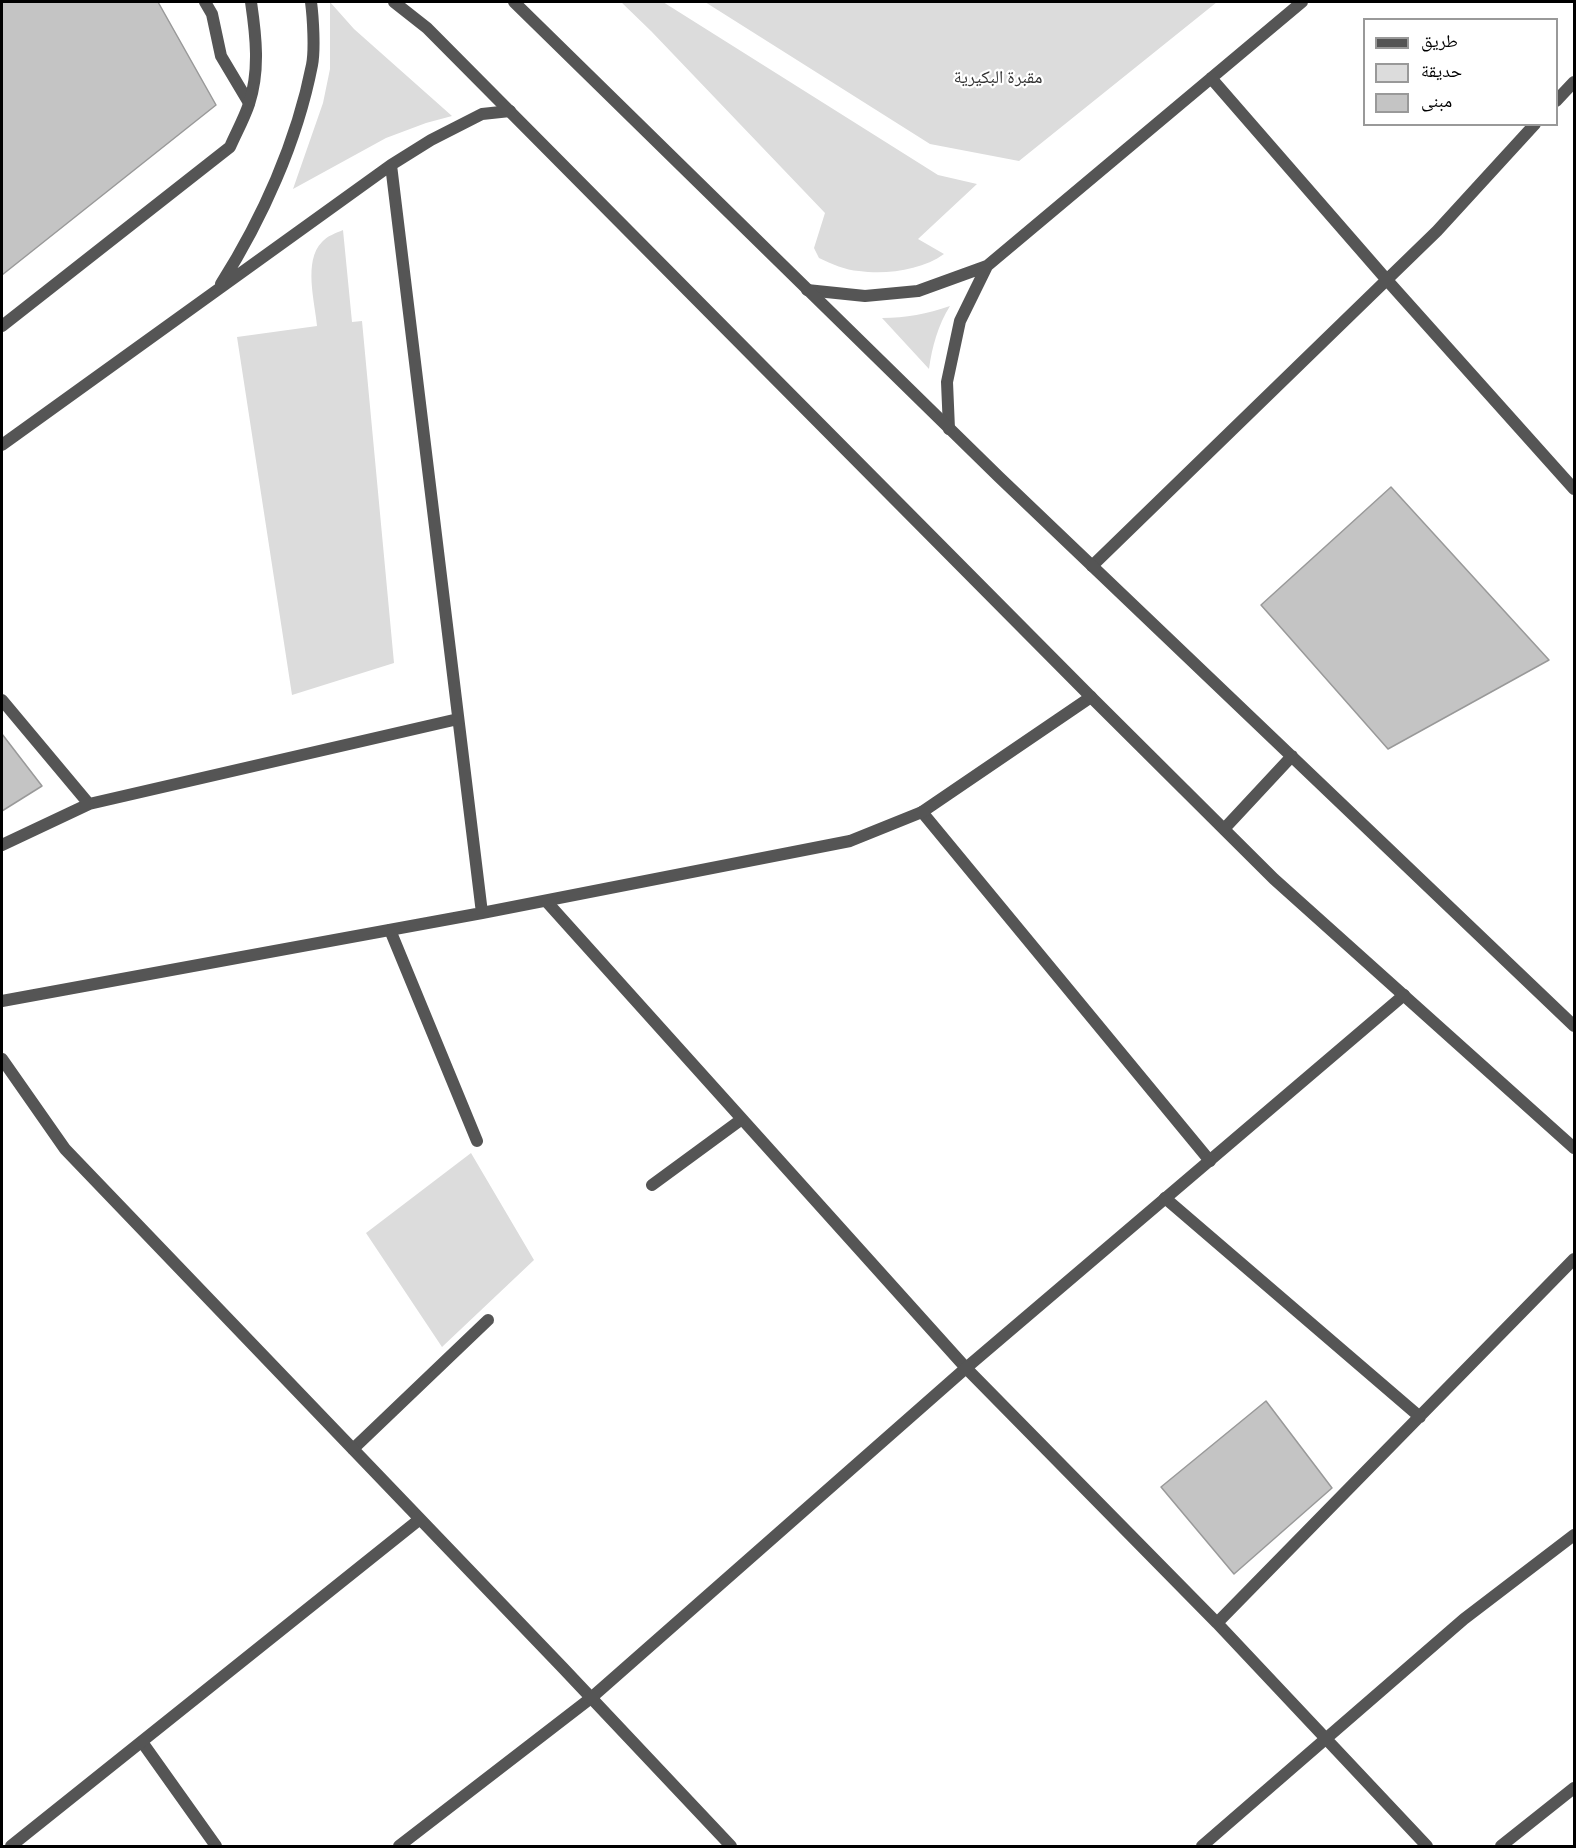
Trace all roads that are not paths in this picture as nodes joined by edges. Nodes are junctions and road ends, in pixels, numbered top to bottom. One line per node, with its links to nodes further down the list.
1 (205, 2): 10 (street)
2 (252, 2): 10 (street)
3 (311, 2): 16 (street)
4 (394, 2): 11 (street)
5 (514, 2): 17 (street)
6 (1302, 2): 7 (street)
7 (1211, 78): 14 (street); 15 (street)
8 (1575, 82): 9 (street)
9 (1558, 100)
10 (249, 103): 18 (street)
11 (510, 111): 13 (street); 23 (street)
12 (1533, 126): 15 (street)
13 (391, 165): 16 (street); 25 (street)
14 (987, 266): 17 (street); 19 (street)
15 (1386, 279): 21 (street); 22 (street)
16 (217, 290): 20 (street)
17 (807, 290): 19 (street)
18 (2, 326)
19 (949, 429): 22 (street)
20 (2, 445)
21 (1574, 485)
22 (1092, 566): 26 (street)
23 (1091, 697): 28 (street); 29 (street)
24 (2, 700): 27 (street)
25 (458, 719): 27 (street); 32 (street)
26 (1292, 756): 29 (street); 36 (street)
27 (89, 804): 30 (street)
28 (922, 812): 31 (street); 41 (street)
29 (1224, 829): 34 (street)
30 (2, 845)
31 (546, 901): 32 (street); 38 (street)
32 (482, 913): 33 (street)
33 (390, 930): 35 (street); 39 (street)
34 (1404, 995): 40 (street); 41 (street)
35 (2, 1001)
36 (1573, 1022)
37 (2, 1059): 48 (street)
38 (742, 1119): 42 (street); 46 (street)
39 (477, 1141)
40 (1575, 1148)
41 (1210, 1161): 43 (street)
42 (652, 1185)
43 (1165, 1198): 46 (street); 47 (street)
44 (1575, 1259): 47 (street)
45 (488, 1320): 48 (street)
46 (966, 1368): 51 (street); 52 (street)
47 (1420, 1417): 51 (street)
48 (353, 1449): 49 (street)
49 (420, 1519): 52 (street); 54 (street)
50 (1575, 1535): 53 (street)
51 (1217, 1623): 53 (street)
52 (591, 1698): 58 (street); 59 (street)
53 (1327, 1739): 60 (street); 61 (street)
54 (142, 1742): 56 (street); 57 (street)
55 (1575, 1788): 62 (street)
56 (12, 1846)
57 (216, 1846)
58 (399, 1846)
59 (731, 1846)
60 (1202, 1846)
61 (1427, 1846)
62 (1501, 1846)

